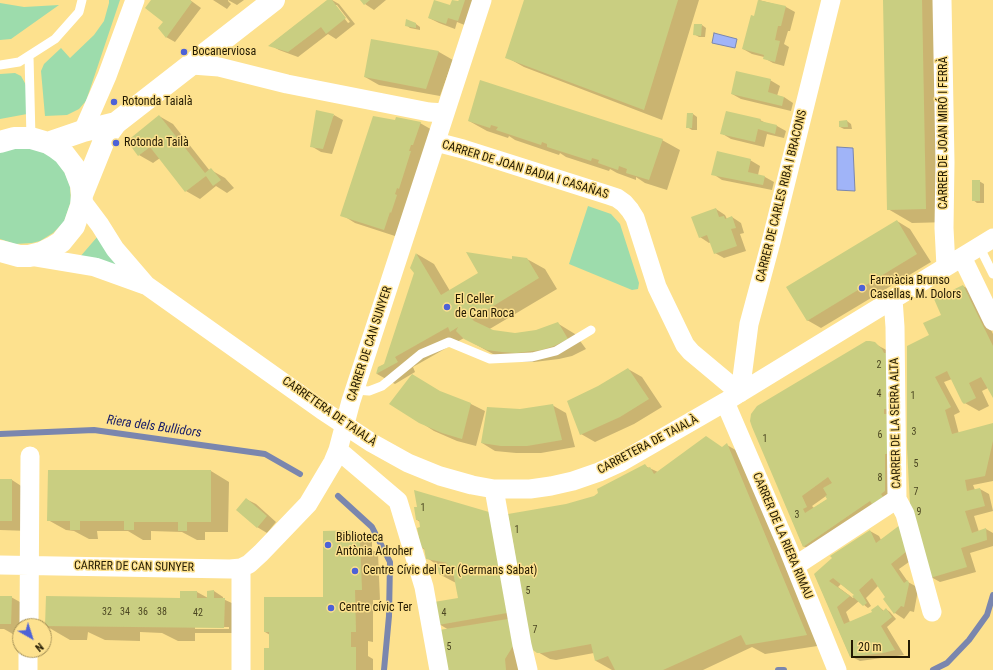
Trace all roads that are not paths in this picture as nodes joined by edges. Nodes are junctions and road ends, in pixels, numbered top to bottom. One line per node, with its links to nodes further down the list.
1 (82, 0): 7 (lane)
2 (135, 0): 12 (street)
3 (274, 0): 9 (main road)
4 (482, 0): 10 (street, CARRER DE CAN SUNYER)
5 (831, 0): 26 (street, CARRER DE CARLES RIBA I BRACONS)
6 (942, 0): 19 (street, CARRER DE JOAN MIRÓ I FERRÀ)
7 (29, 56): 8 (lane); 13 (lane)
8 (0, 65)
9 (192, 65): 10 (street); 11 (main road)
10 (445, 113): 15 (street, CARRER DE CAN SUNYER)
11 (116, 123): 12 (main road); 16 (main road)
12 (83, 131): 13 (main road)
13 (39, 140): 14 (main road); 16 (main road)
14 (1, 141)
15 (436, 142): 25 (street, CARRER DE CAN SUNYER); 26 (street, CARRER DE JOAN BADIA I CASAÑAS)
16 (82, 198): 18 (main road); 21 (street, CARRETERA DE TAIALÀ)
17 (986, 242): 19 (street, CARRETERA DE TAIALÀ); 20 (lane)
18 (9, 255): 21 (street, CARRETERA DE TAIALÀ)
19 (954, 262): 22 (street, CARRETERA DE TAIALÀ); 23 (street)
20 (993, 274)
21 (146, 285): 27 (street, CARRETERA DE TAIALÀ)
22 (893, 299): 26 (street, CARRETERA DE TAIALÀ); 31 (street, CARRER DE LA SERRA ALTA)
23 (993, 321)
24 (591, 330): 25 (lane)
25 (355, 390): 27 (street, CARRER DE CAN SUNYER)
26 (732, 397): 30 (street, CARRETERA DE TAIALÀ); 34 (street, CARRER DE LA RIERA RIMAU)
27 (344, 425): 29 (street, CARRER DE CAN SUNYER); 30 (street, CARRETERA DE TAIALÀ)
28 (30, 456): 33 (street)
29 (335, 456): 35 (street, CARRER DE CAN SUNYER); 43 (street)
30 (494, 489): 40 (street)
31 (896, 499): 34 (street); 36 (street, CARRER DE LA SERRA ALTA)
32 (0, 565): 33 (street, CARRER DE CAN SUNYER)
33 (30, 566): 35 (street, CARRER DE CAN SUNYER); 37 (street)
34 (795, 566): 39 (street, CARRER DE LA RIERA RIMAU)
35 (241, 568): 42 (street)
36 (932, 612)
37 (29, 618)
38 (28, 658): 41 (street)
39 (833, 662)
40 (527, 665)
41 (28, 670)
42 (241, 670)
43 (440, 670)

